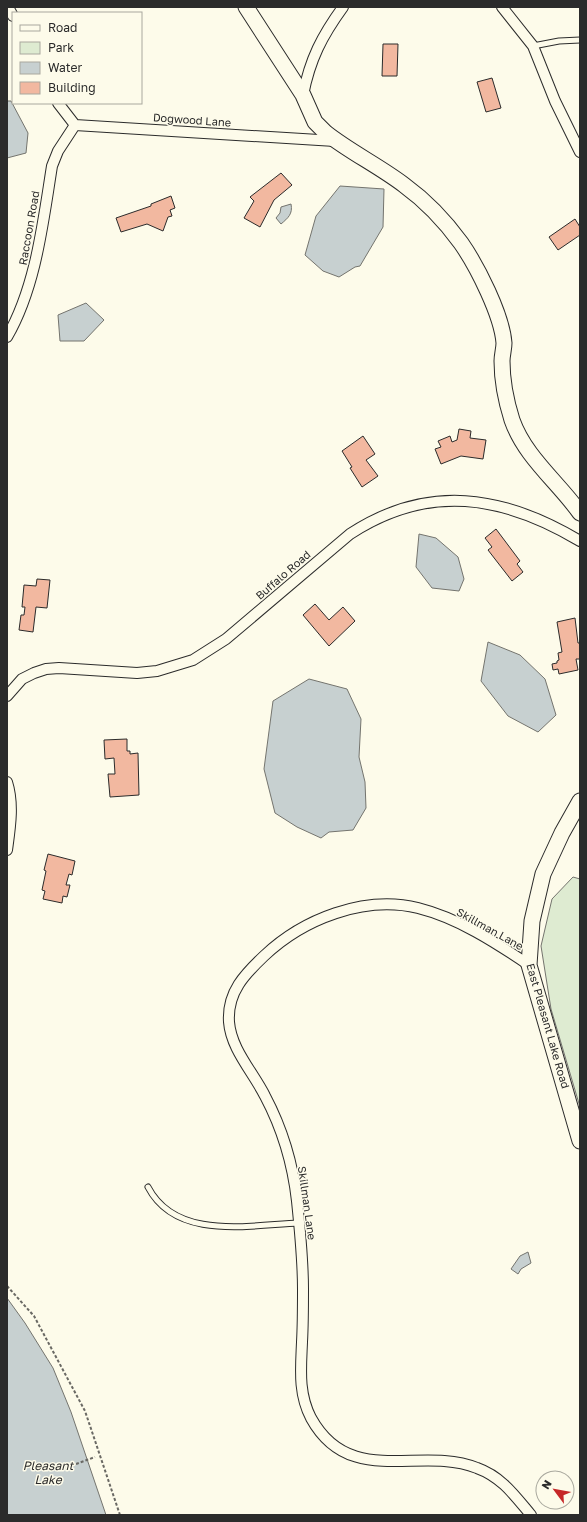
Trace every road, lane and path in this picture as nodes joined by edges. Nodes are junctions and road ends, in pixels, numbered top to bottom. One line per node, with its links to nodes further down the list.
1 (246, 7): 6 (street)
2 (343, 7): 6 (street)
3 (502, 7): 5 (street)
4 (580, 40): 5 (lane)
5 (533, 46): 10 (street)
6 (303, 95): 9 (street)
7 (59, 104): 8 (street)
8 (75, 125): 9 (street, Dogwood Lane); 11 (street, Raccoon Road)
9 (335, 141): 12 (street)
10 (580, 152)
11 (7, 337)
12 (580, 513)
13 (580, 541): 14 (street, Buffalo Road)
14 (7, 696)
15 (7, 782): 17 (street)
16 (580, 801): 18 (street, East Pleasant Lake Road)
17 (7, 850)
18 (529, 965): 19 (street, East Pleasant Lake Road); 21 (street, Skillman Lane)
19 (580, 1141)
20 (148, 1187): 21 (lane)
21 (299, 1223): 26 (street, Skillman Lane)
22 (7, 1286): 25 (path)
23 (96, 1457): 24 (path)
24 (76, 1464)
25 (120, 1515)
26 (531, 1515)

